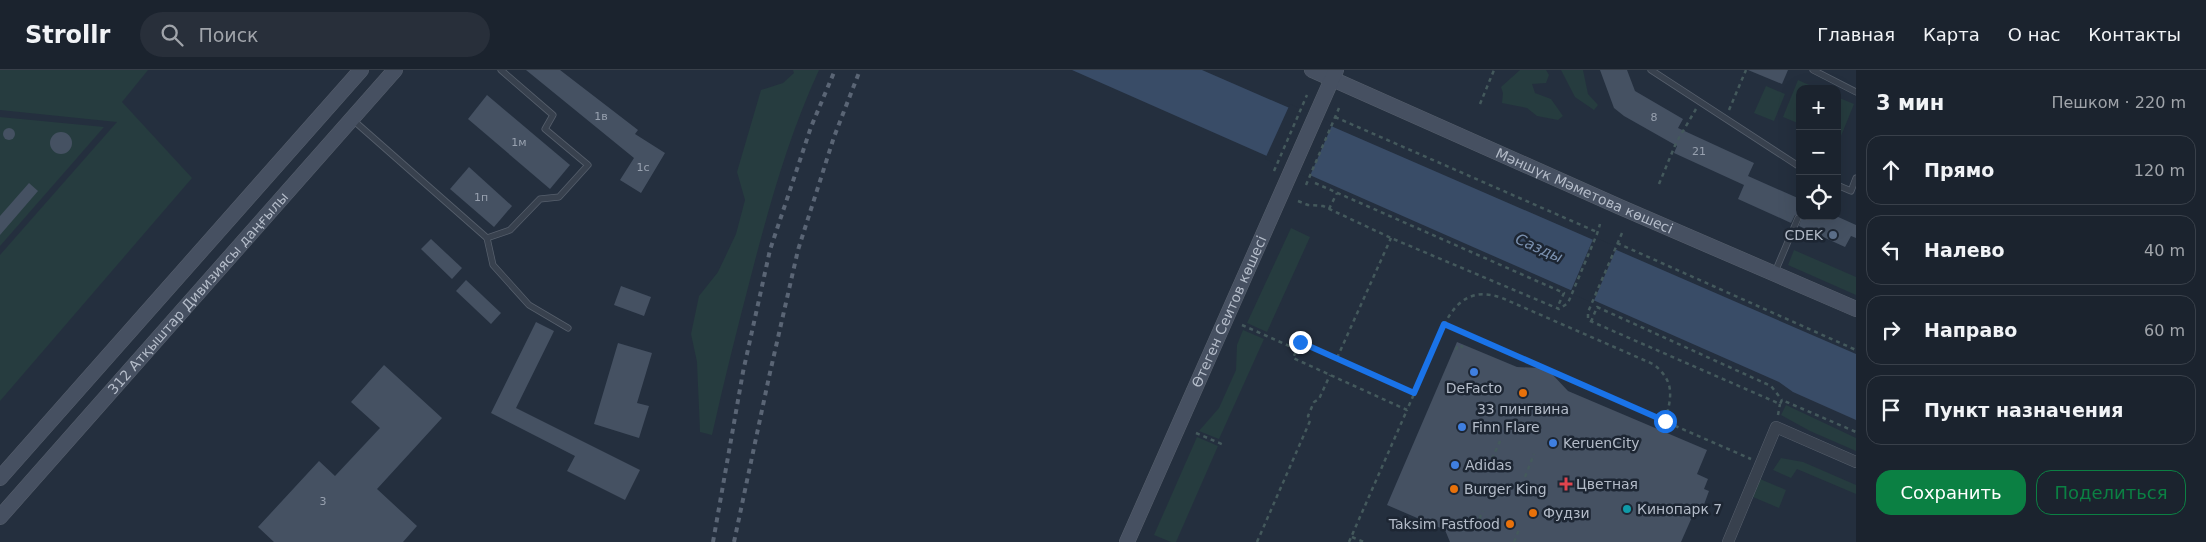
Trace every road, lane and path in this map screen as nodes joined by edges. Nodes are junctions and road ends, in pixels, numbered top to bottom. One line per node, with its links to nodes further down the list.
1 (361, 70): 15 (main road, 312 Атқыштар Дивизиясы даңғылы)
2 (395, 70): 18 (main road, 312 Атқыштар Дивизиясы даңғылы)
3 (501, 70): 34 (lane)
4 (1312, 70): 9 (main road, Мәншүк Мәметова көшесі)
5 (1494, 70): 13 (path)
6 (1651, 70): 12 (lane)
7 (1746, 70): 17 (path)
8 (1813, 70): 10 (lane)
9 (1334, 75): 37 (main road, Мәншүк Мәметова көшесі); 69 (main road, Өтеген Сеитов көшесі)
10 (1856, 92)
11 (1307, 95): 21 (path)
12 (1700, 102): 17 (lane); 24 (path)
13 (1480, 104)
14 (1339, 108): 16 (path)
15 (321, 115): 19 (main road); 63 (main road, 312 Атқыштар Дивизиясы даңғылы)
16 (1335, 117): 25 (path); 32 (path)
17 (1725, 118): 20 (lane)
18 (352, 120): 19 (main road, 312 Атқыштар Дивизиясы даңғылы); 34 (lane)
19 (340, 132): 65 (main road, 312 Атқыштар Дивизиясы даңғылы)
20 (1796, 164)
21 (1274, 171)
22 (1856, 178): 26 (lane)
23 (1315, 183): 27 (path)
24 (1659, 184)
25 (1306, 185)
26 (1841, 186)
27 (1336, 193): 29 (path); 38 (path)
28 (1298, 201): 29 (path)
29 (1329, 209): 35 (path)
30 (1797, 220): 37 (lane)
31 (1600, 224): 32 (path)
32 (1597, 234): 38 (path)
33 (1622, 234): 36 (path)
34 (488, 238): 43 (lane)
35 (1391, 238): 38 (path); 48 (path)
36 (1617, 243): 40 (path); 47 (path)
37 (1774, 274): 39 (main road, Мәншүк Мәметова көшесі)
38 (1557, 308)
39 (1856, 309)
40 (1591, 322): 51 (path); 51 (path)
41 (1444, 324): 50 (path); 53 (path); 53 (path)
42 (1242, 325): 45 (path)
43 (568, 328)
44 (1463, 347): 46 (path)
45 (1296, 349): 48 (path); 49 (path)
46 (1456, 350)
47 (1856, 350)
48 (1336, 358): 50 (path)
49 (1330, 375): 52 (path); 70 (path)
50 (1414, 393): 52 (path)
51 (1782, 400): 54 (path)
52 (1407, 410): 68 (path)
53 (1665, 421): 60 (path)
54 (1856, 432)
55 (1196, 433): 57 (path)
56 (1500, 441): 59 (path)
57 (1224, 445)
58 (1534, 454): 62 (path)
59 (1492, 459)
60 (1754, 460)
61 (1856, 462): 74 (street)
62 (1525, 477)
63 (0, 478)
64 (1483, 511): 66 (path)
65 (0, 517)
66 (1476, 526)
67 (1520, 526): 73 (path)
68 (1352, 536): 71 (path); 72 (path)
69 (1127, 542)
70 (1257, 542)
71 (1349, 542)
72 (1364, 542)
73 (1514, 542)
74 (1728, 542)

